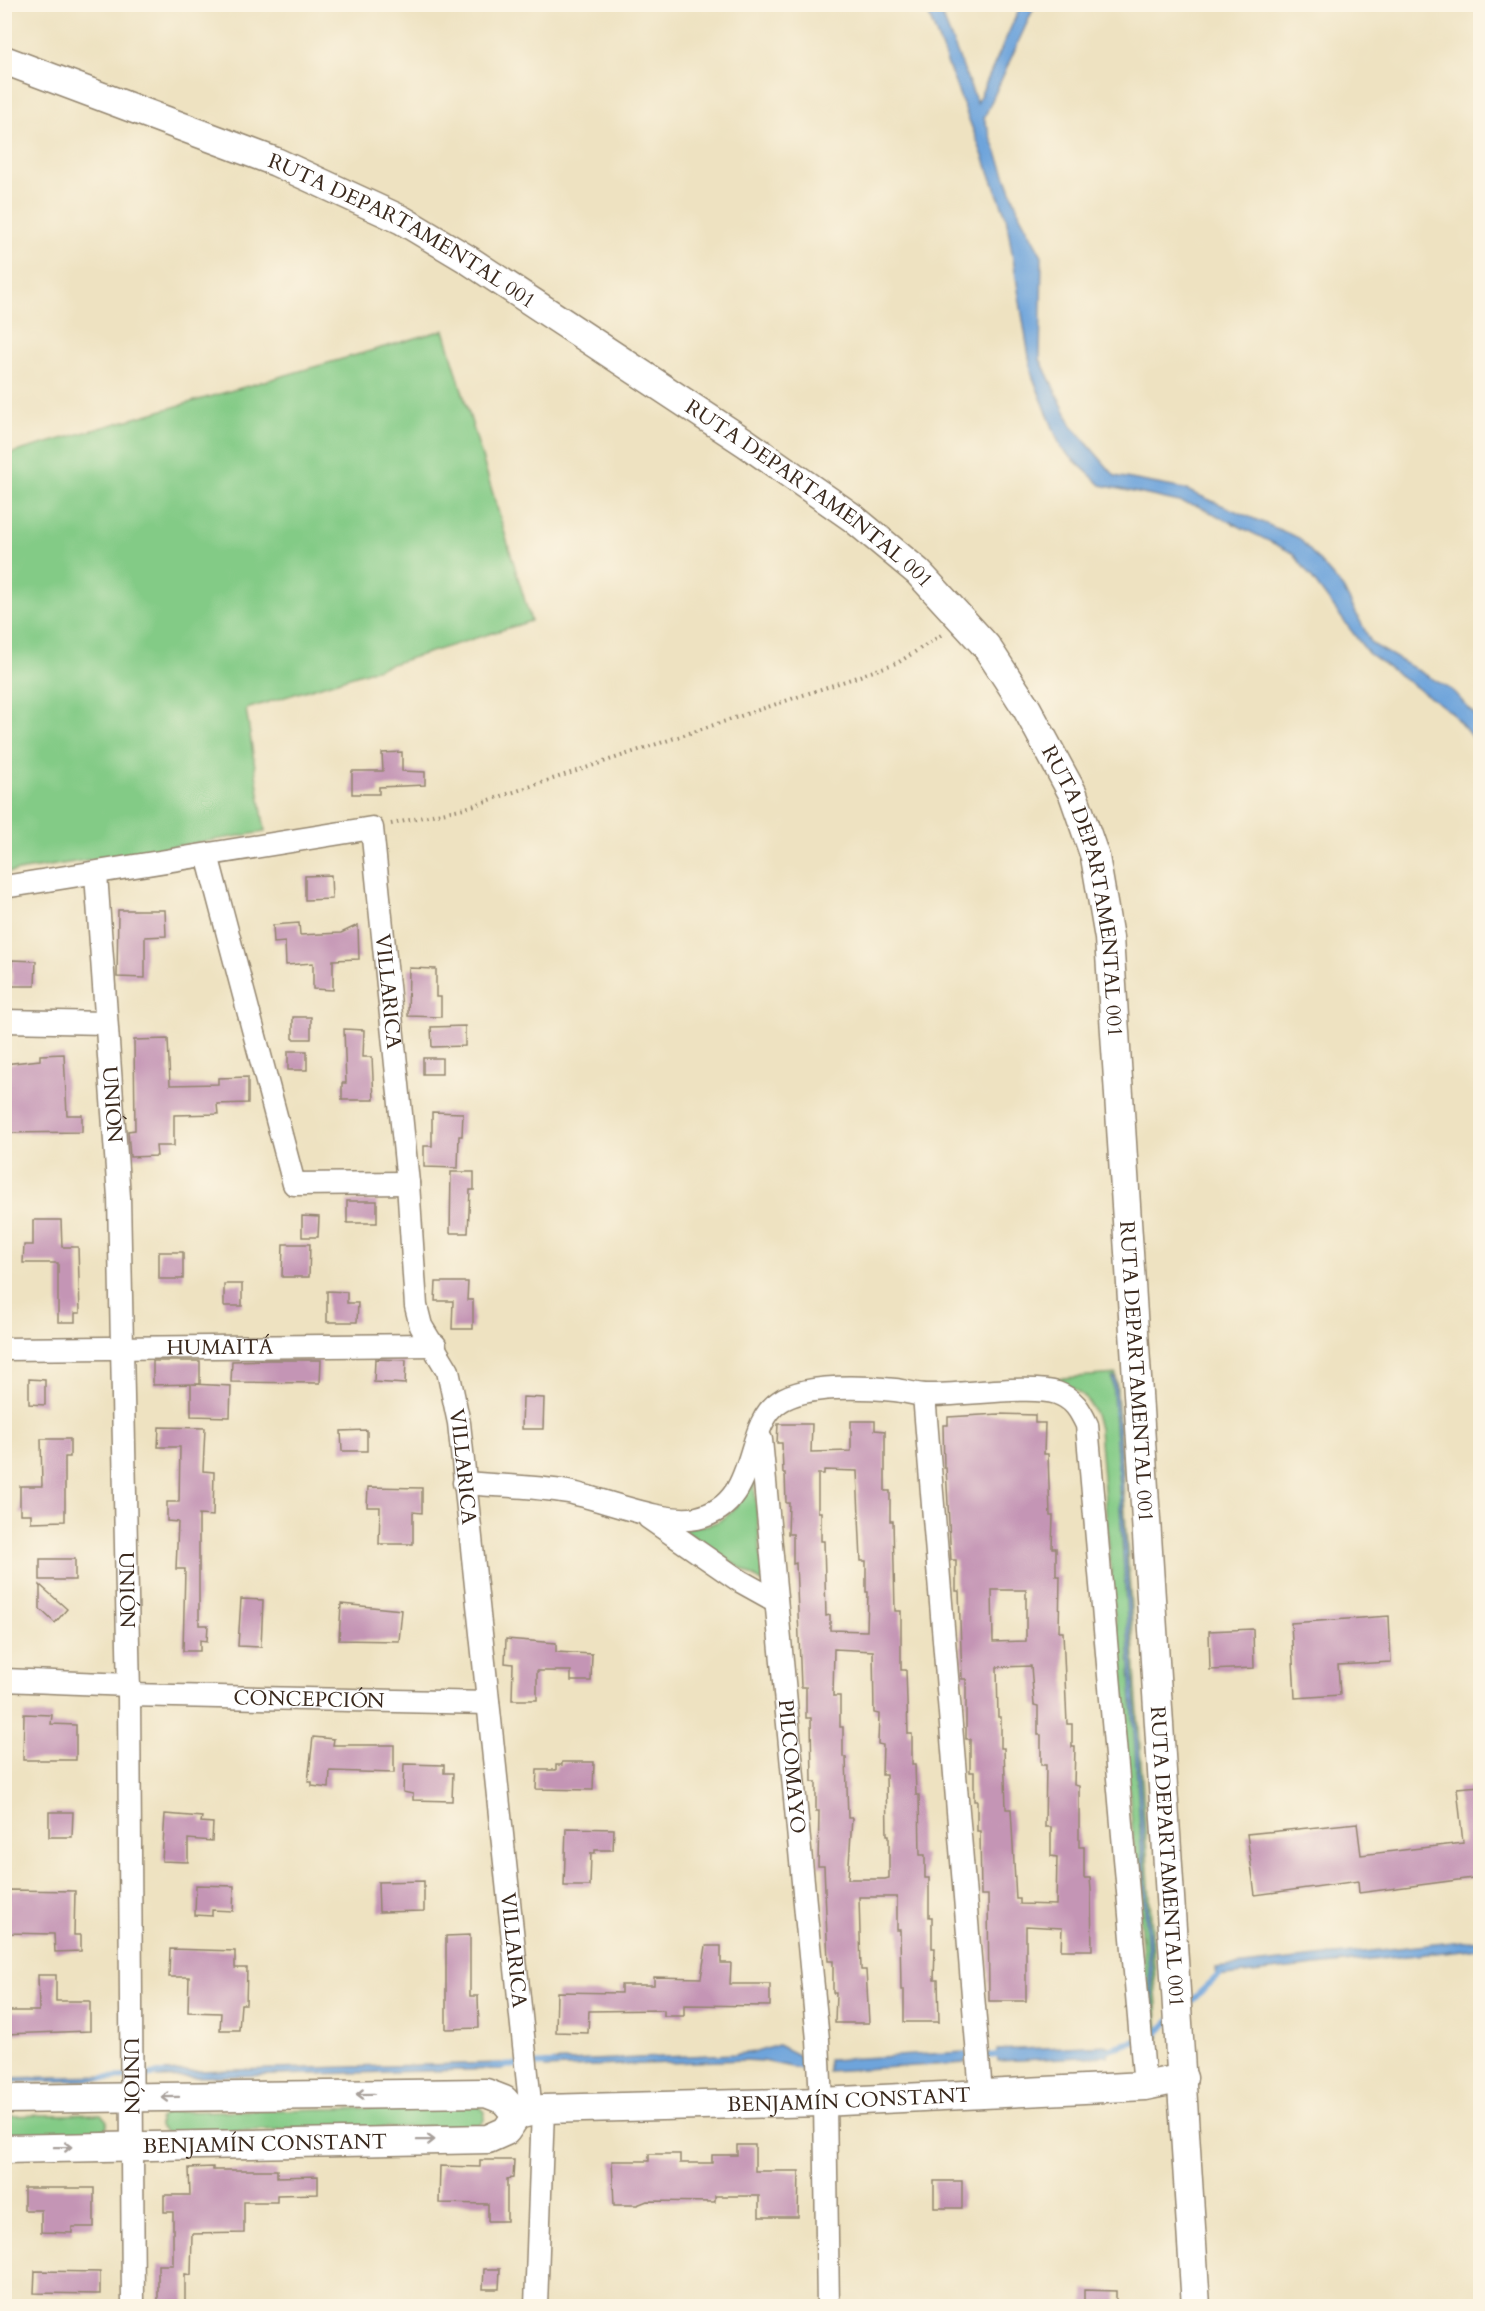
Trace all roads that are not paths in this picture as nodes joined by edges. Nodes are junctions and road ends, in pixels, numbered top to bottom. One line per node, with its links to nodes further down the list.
1 (4, 60): 19 (street, RUTA DEPARTAMENTAL 001)
2 (207, 855): 3 (street); 7 (street); 7 (street, VILLARICA)
3 (96, 874): 4 (street); 6 (street, UNIÓN)
4 (4, 887)
5 (4, 1021): 6 (street)
6 (106, 1023): 9 (street, UNIÓN)
7 (408, 1183): 8 (street, VILLARICA)
8 (435, 1345): 9 (street, HUMAITÁ); 13 (street, VILLARICA)
9 (121, 1348): 10 (street, HUMAITÁ); 17 (street, UNIÓN)
10 (4, 1349)
11 (924, 1395): 12 (street); 21 (street); 22 (street)
12 (760, 1432): 14 (street); 15 (street, PILCOMAYO)
13 (464, 1483): 14 (street); 18 (street, VILLARICA)
14 (639, 1510): 15 (street)
15 (776, 1601): 24 (street, PILCOMAYO)
16 (4, 1680): 17 (street, CONCEPCIÓN)
17 (129, 1690): 18 (street, CONCEPCIÓN); 20 (street, UNIÓN)
18 (488, 1703): 25 (street, VILLARICA)
19 (1183, 2078): 21 (street, BENJAMÍN CONSTANT); 31 (street, RUTA DEPARTAMENTAL 001)
20 (132, 2083): 23 (street); 25 (street, one-way to 20); 26 (street, UNIÓN)
21 (1145, 2086): 22 (street, BENJAMÍN CONSTANT)
22 (981, 2093): 24 (street, BENJAMÍN CONSTANT)
23 (4, 2099)
24 (823, 2102): 25 (street, BENJAMÍN CONSTANT); 30 (street, PILCOMAYO)
25 (530, 2112): 26 (street, BENJAMÍN CONSTANT, one-way to 25); 29 (street, VILLARICA)
26 (132, 2146): 27 (street, BENJAMÍN CONSTANT, one-way to 26); 28 (street, UNIÓN)
27 (4, 2149)
28 (133, 2307)
29 (536, 2307)
30 (828, 2307)
31 (1196, 2307)

